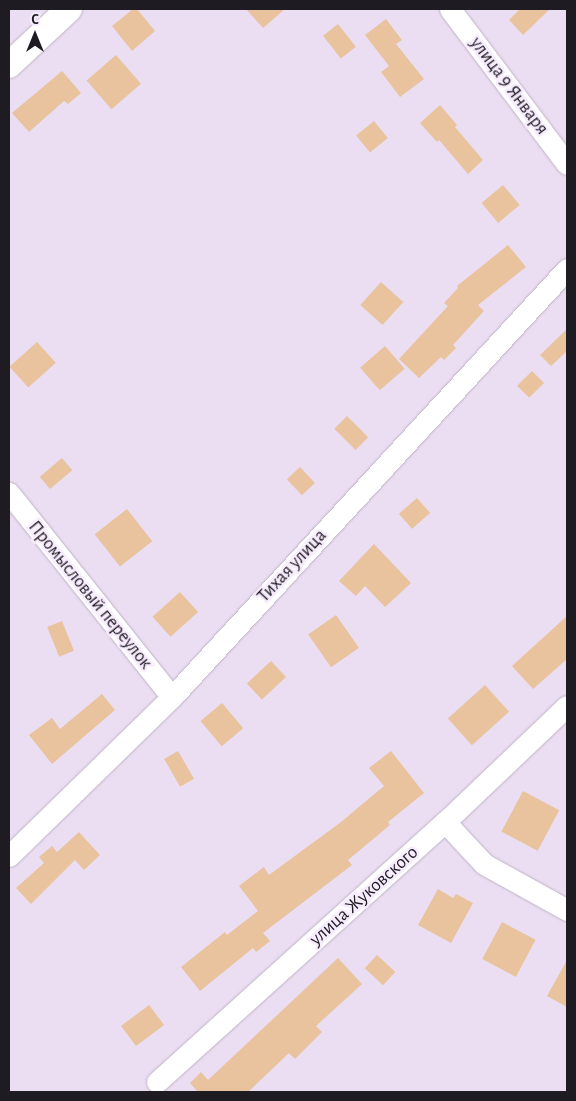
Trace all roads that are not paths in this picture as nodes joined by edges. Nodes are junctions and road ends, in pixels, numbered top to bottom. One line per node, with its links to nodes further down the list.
1 (69, 9): 3 (street)
2 (450, 9): 4 (street, улица 9 Января)
3 (9, 65)
4 (567, 164)
5 (567, 269): 7 (street, Тихая улица)
6 (9, 493): 7 (street, Промысловый переулок)
7 (172, 698): 10 (street, Тихая улица)
8 (567, 706): 9 (street, улица Жуковского)
9 (445, 822): 11 (street); 12 (street, улица Жуковского)
10 (9, 856)
11 (567, 910)
12 (157, 1082)

